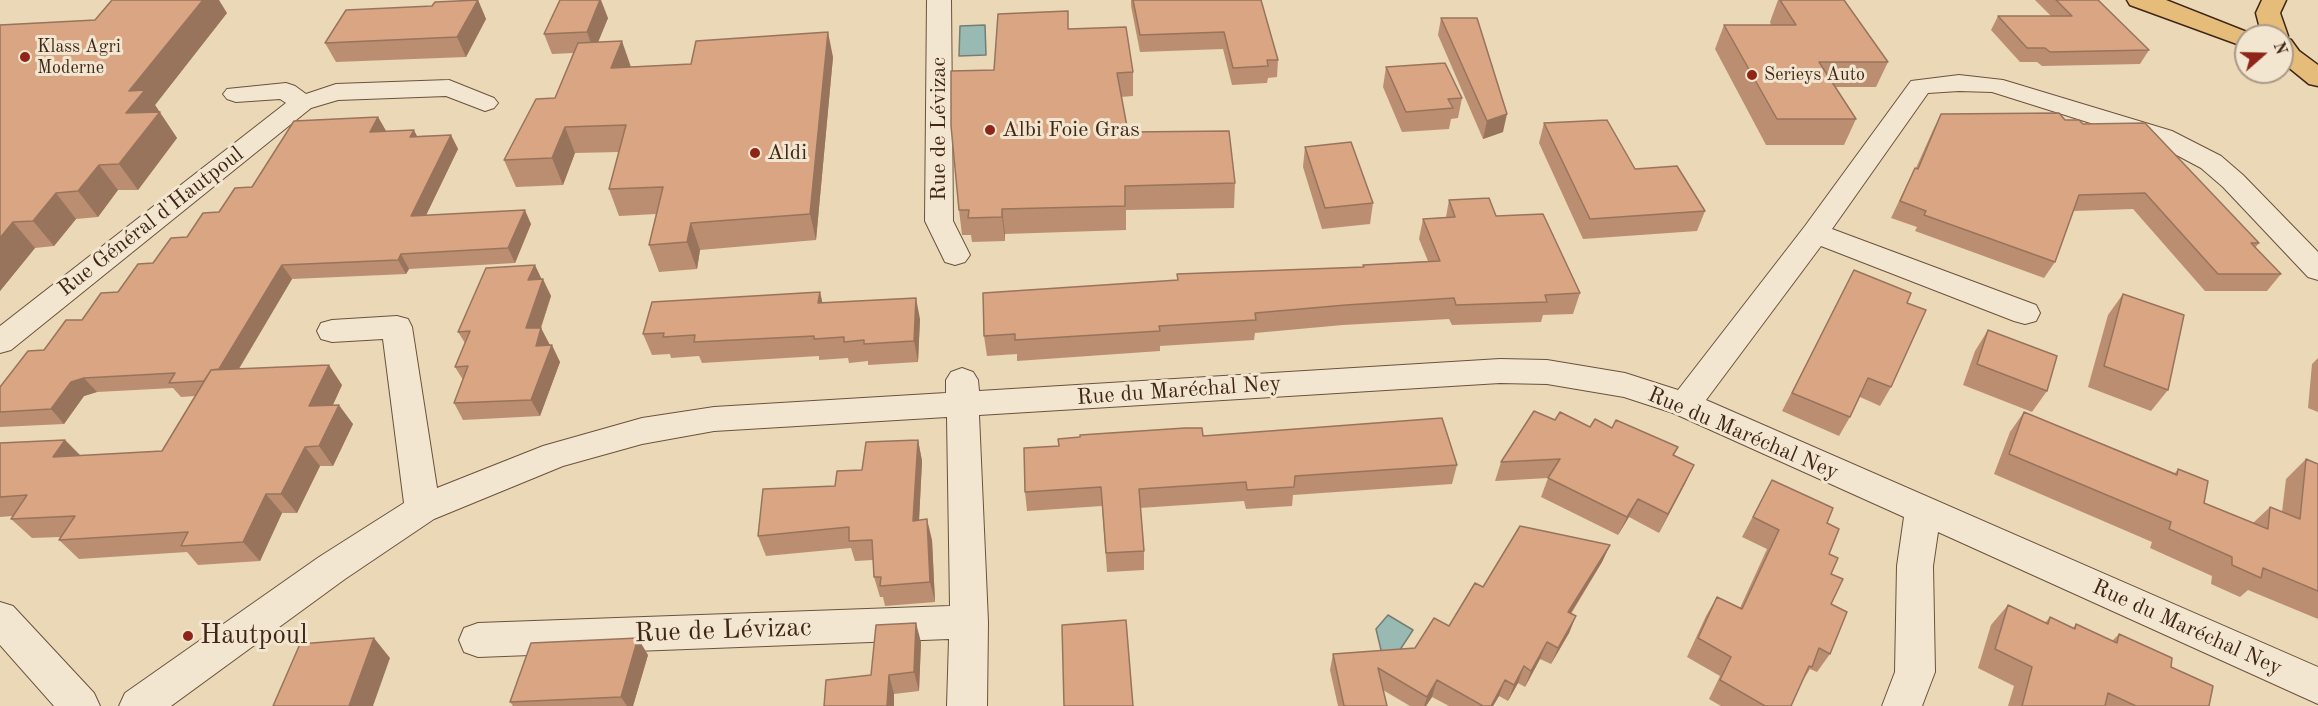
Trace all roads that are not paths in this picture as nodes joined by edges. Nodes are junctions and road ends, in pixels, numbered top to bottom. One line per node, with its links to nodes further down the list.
1 (939, 0): 12 (street, Rue de Lévizac)
2 (2139, 0): 5 (main road)
3 (2274, 0): 4 (main road)
4 (2273, 24)
5 (2234, 34)
6 (2294, 57): 7 (main road)
7 (2318, 78)
8 (236, 94): 9 (street)
9 (302, 103): 10 (street, Rue Général d'Hautpoul); 16 (street, Rue Général d'Hautpoul)
10 (485, 103)
11 (1815, 233): 13 (street); 14 (street); 18 (street)
12 (955, 255)
13 (2318, 270)
14 (2025, 313)
15 (332, 331): 19 (street)
16 (0, 342)
17 (962, 392): 18 (street, Rue du Maréchal Ney); 19 (street, Rue du Maréchal Ney); 22 (street)
18 (1685, 405): 20 (street, Rue du Maréchal Ney)
19 (423, 509): 26 (street, Rue du Maréchal Ney)
20 (1923, 511): 24 (street, Rue du Maréchal Ney); 28 (street)
21 (0, 618): 25 (street)
22 (969, 622): 23 (street, Rue de Lévizac); 27 (street)
23 (478, 640)
24 (2318, 686)
25 (80, 706)
26 (139, 706)
27 (967, 706)
28 (1902, 706)

